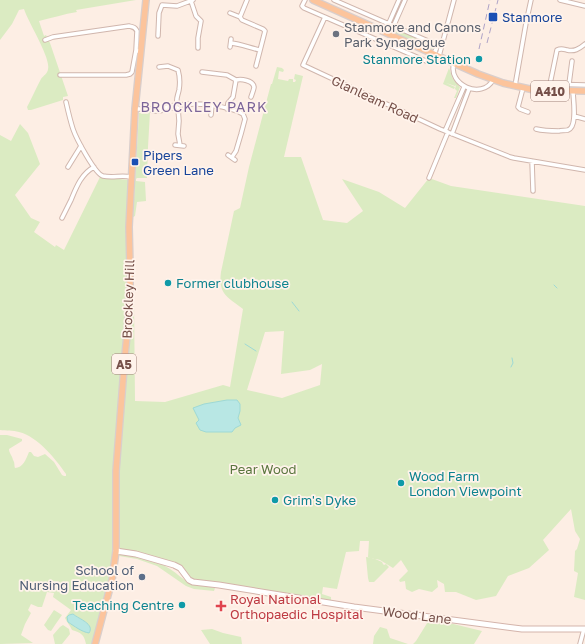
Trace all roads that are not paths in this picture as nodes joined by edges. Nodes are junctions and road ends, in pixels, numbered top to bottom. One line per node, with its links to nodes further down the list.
1 (146, 0): 28 (main road, Brockley Hill / A5)
2 (192, 0): 14 (street); 26 (street)
3 (247, 0): 17 (street)
4 (305, 0): 18 (street)
5 (313, 0): 22 (main road, A410)
6 (334, 0): 19 (street)
7 (399, 0): 19 (street)
8 (405, 0): 20 (street)
9 (454, 0): 29 (street)
10 (531, 0): 41 (street)
11 (560, 0): 13 (street)
12 (160, 1): 14 (street)
13 (569, 1): 15 (street)
14 (162, 5): 21 (street)
15 (585, 6)
16 (230, 13): 17 (street)
17 (240, 17): 27 (street)
18 (325, 17): 29 (street); 59 (street, Glanleam Road)
19 (389, 24): 20 (street); 22 (street)
20 (394, 26): 22 (street); 29 (street)
21 (162, 33)
22 (388, 33): 29 (main road, A410)
23 (46, 40): 28 (street)
24 (230, 43): 27 (street)
25 (585, 44): 38 (street)
26 (198, 48)
27 (260, 50): 32 (street)
28 (138, 51): 35 (street); 53 (main road, Brockley Hill / A5)
29 (435, 54): 31 (main road, A410)
30 (572, 61): 39 (street)
31 (454, 63): 37 (main road, A410); 42 (street)
32 (256, 66)
33 (159, 67): 51 (street)
34 (202, 72): 36 (street)
35 (60, 75)
36 (236, 80): 48 (street); 52 (street)
37 (493, 80): 41 (main road, A410); 44 (street)
38 (550, 84): 39 (street); 45 (street)
39 (569, 84): 40 (street)
40 (585, 85)
41 (515, 86): 43 (main road, A410)
42 (464, 87): 44 (street); 59 (street)
43 (523, 88): 45 (main road, A410); 54 (street)
44 (469, 89): 59 (street)
45 (550, 91): 46 (main road, A410)
46 (573, 91): 47 (main road, A410); 56 (street)
47 (585, 92)
48 (251, 97)
49 (66, 102): 61 (street)
50 (212, 105): 51 (street); 52 (street); 55 (street)
51 (178, 106): 53 (street); 60 (street)
52 (227, 108): 62 (street)
53 (135, 109): 67 (main road, Brockley Hill / A5)
54 (528, 112)
55 (211, 115)
56 (574, 116): 57 (street); 58 (street)
57 (585, 119)
58 (536, 129)
59 (448, 132): 63 (street, Glanleam Road); 68 (street)
60 (175, 145)
61 (81, 146): 64 (street); 65 (street)
62 (232, 157)
63 (532, 161): 66 (street, Glanleam Road); 69 (street)
64 (68, 167)
65 (94, 167): 67 (street); 70 (street)
66 (585, 170)
67 (131, 177): 71 (main road, Brockley Hill / A5)
68 (429, 178)
69 (533, 191)
70 (62, 218)
71 (116, 551): 72 (street, Wood Lane); 73 (main road, Brockley Hill / A5)
72 (585, 629): 74 (street)
73 (96, 644)
74 (580, 644)

